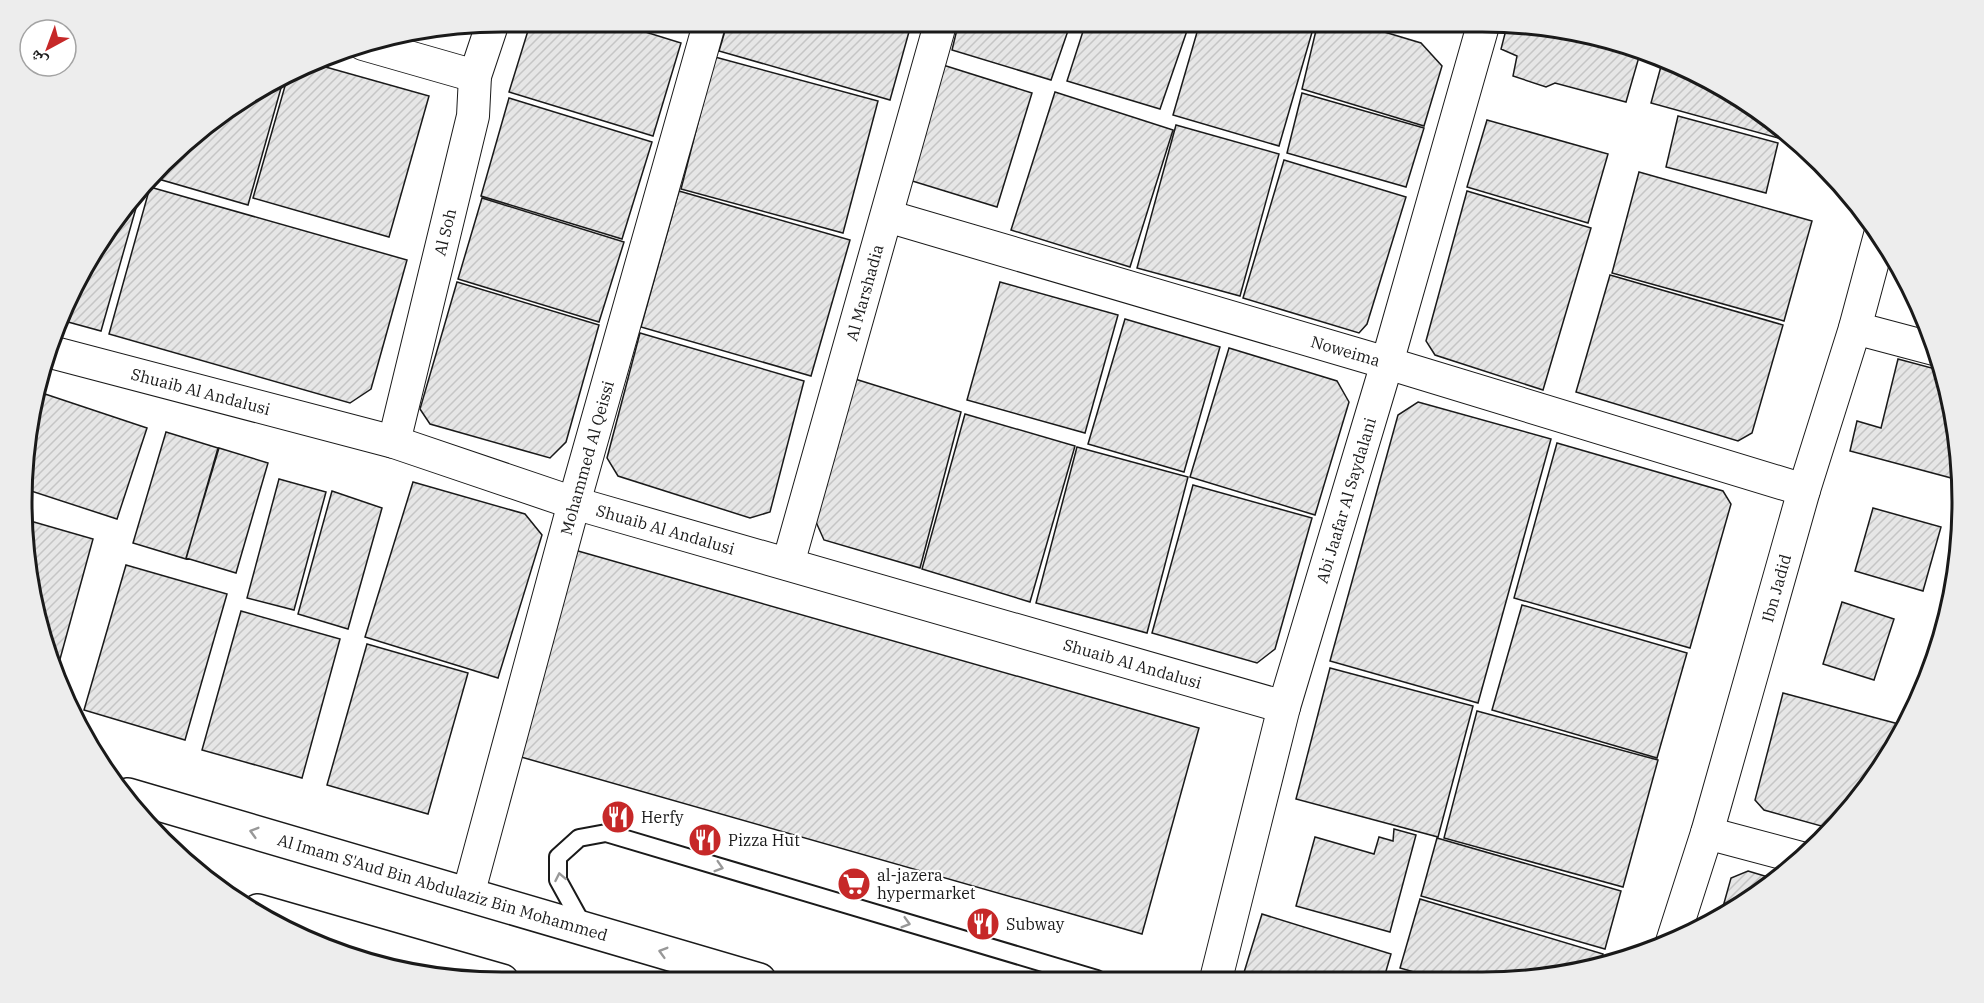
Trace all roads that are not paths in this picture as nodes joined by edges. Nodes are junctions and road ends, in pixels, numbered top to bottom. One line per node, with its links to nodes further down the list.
1 (490, 32): 6 (street, Al Soh)
2 (707, 32): 15 (street, Mohammed Al Qeissi)
3 (937, 32): 7 (street, Al Marshadia)
4 (1480, 32): 12 (street, Abi Jaafar Al Saydalani)
5 (378, 48): 6 (street)
6 (475, 76): 13 (street, Al Soh)
7 (887, 216): 12 (street, Noweima); 16 (street, Al Marshadia)
8 (1877, 246): 9 (street, Ibn Jadid)
9 (1855, 328): 10 (street); 14 (street, Ibn Jadid)
10 (1927, 347)
11 (55, 353): 13 (street, Shuaib Al Andalusi)
12 (1387, 363): 14 (street, Noweima); 17 (street, Abi Jaafar Al Saydalani)
13 (394, 441): 15 (street, Shuaib Al Andalusi)
14 (1804, 490): 19 (street, Ibn Jadid)
15 (574, 503): 16 (street, Shuaib Al Andalusi); 21 (street, Mohammed Al Qeissi)
16 (788, 564): 17 (street, Shuaib Al Andalusi)
17 (1284, 707): 28 (street, Abi Jaafar Al Saydalani)
18 (137, 798): 21 (street, Al Imam S'Aud Bin Abdulaziz Bin Mohammed, one-way to 18)
19 (1707, 833): 20 (street); 24 (street, Ibn Jadid)
20 (1791, 855)
21 (468, 895): 23 (street, Al Imam S'Aud Bin Abdulaziz Bin Mohammed)
22 (282, 917): 25 (street)
23 (585, 929): 26 (street, Al Imam S'Aud Bin Abdulaziz Bin Mohammed, one-way to 23); 27 (lane, one-way to 27)
24 (1676, 929)
25 (461, 969)
26 (732, 972)
27 (1073, 972)
28 (1218, 972)

